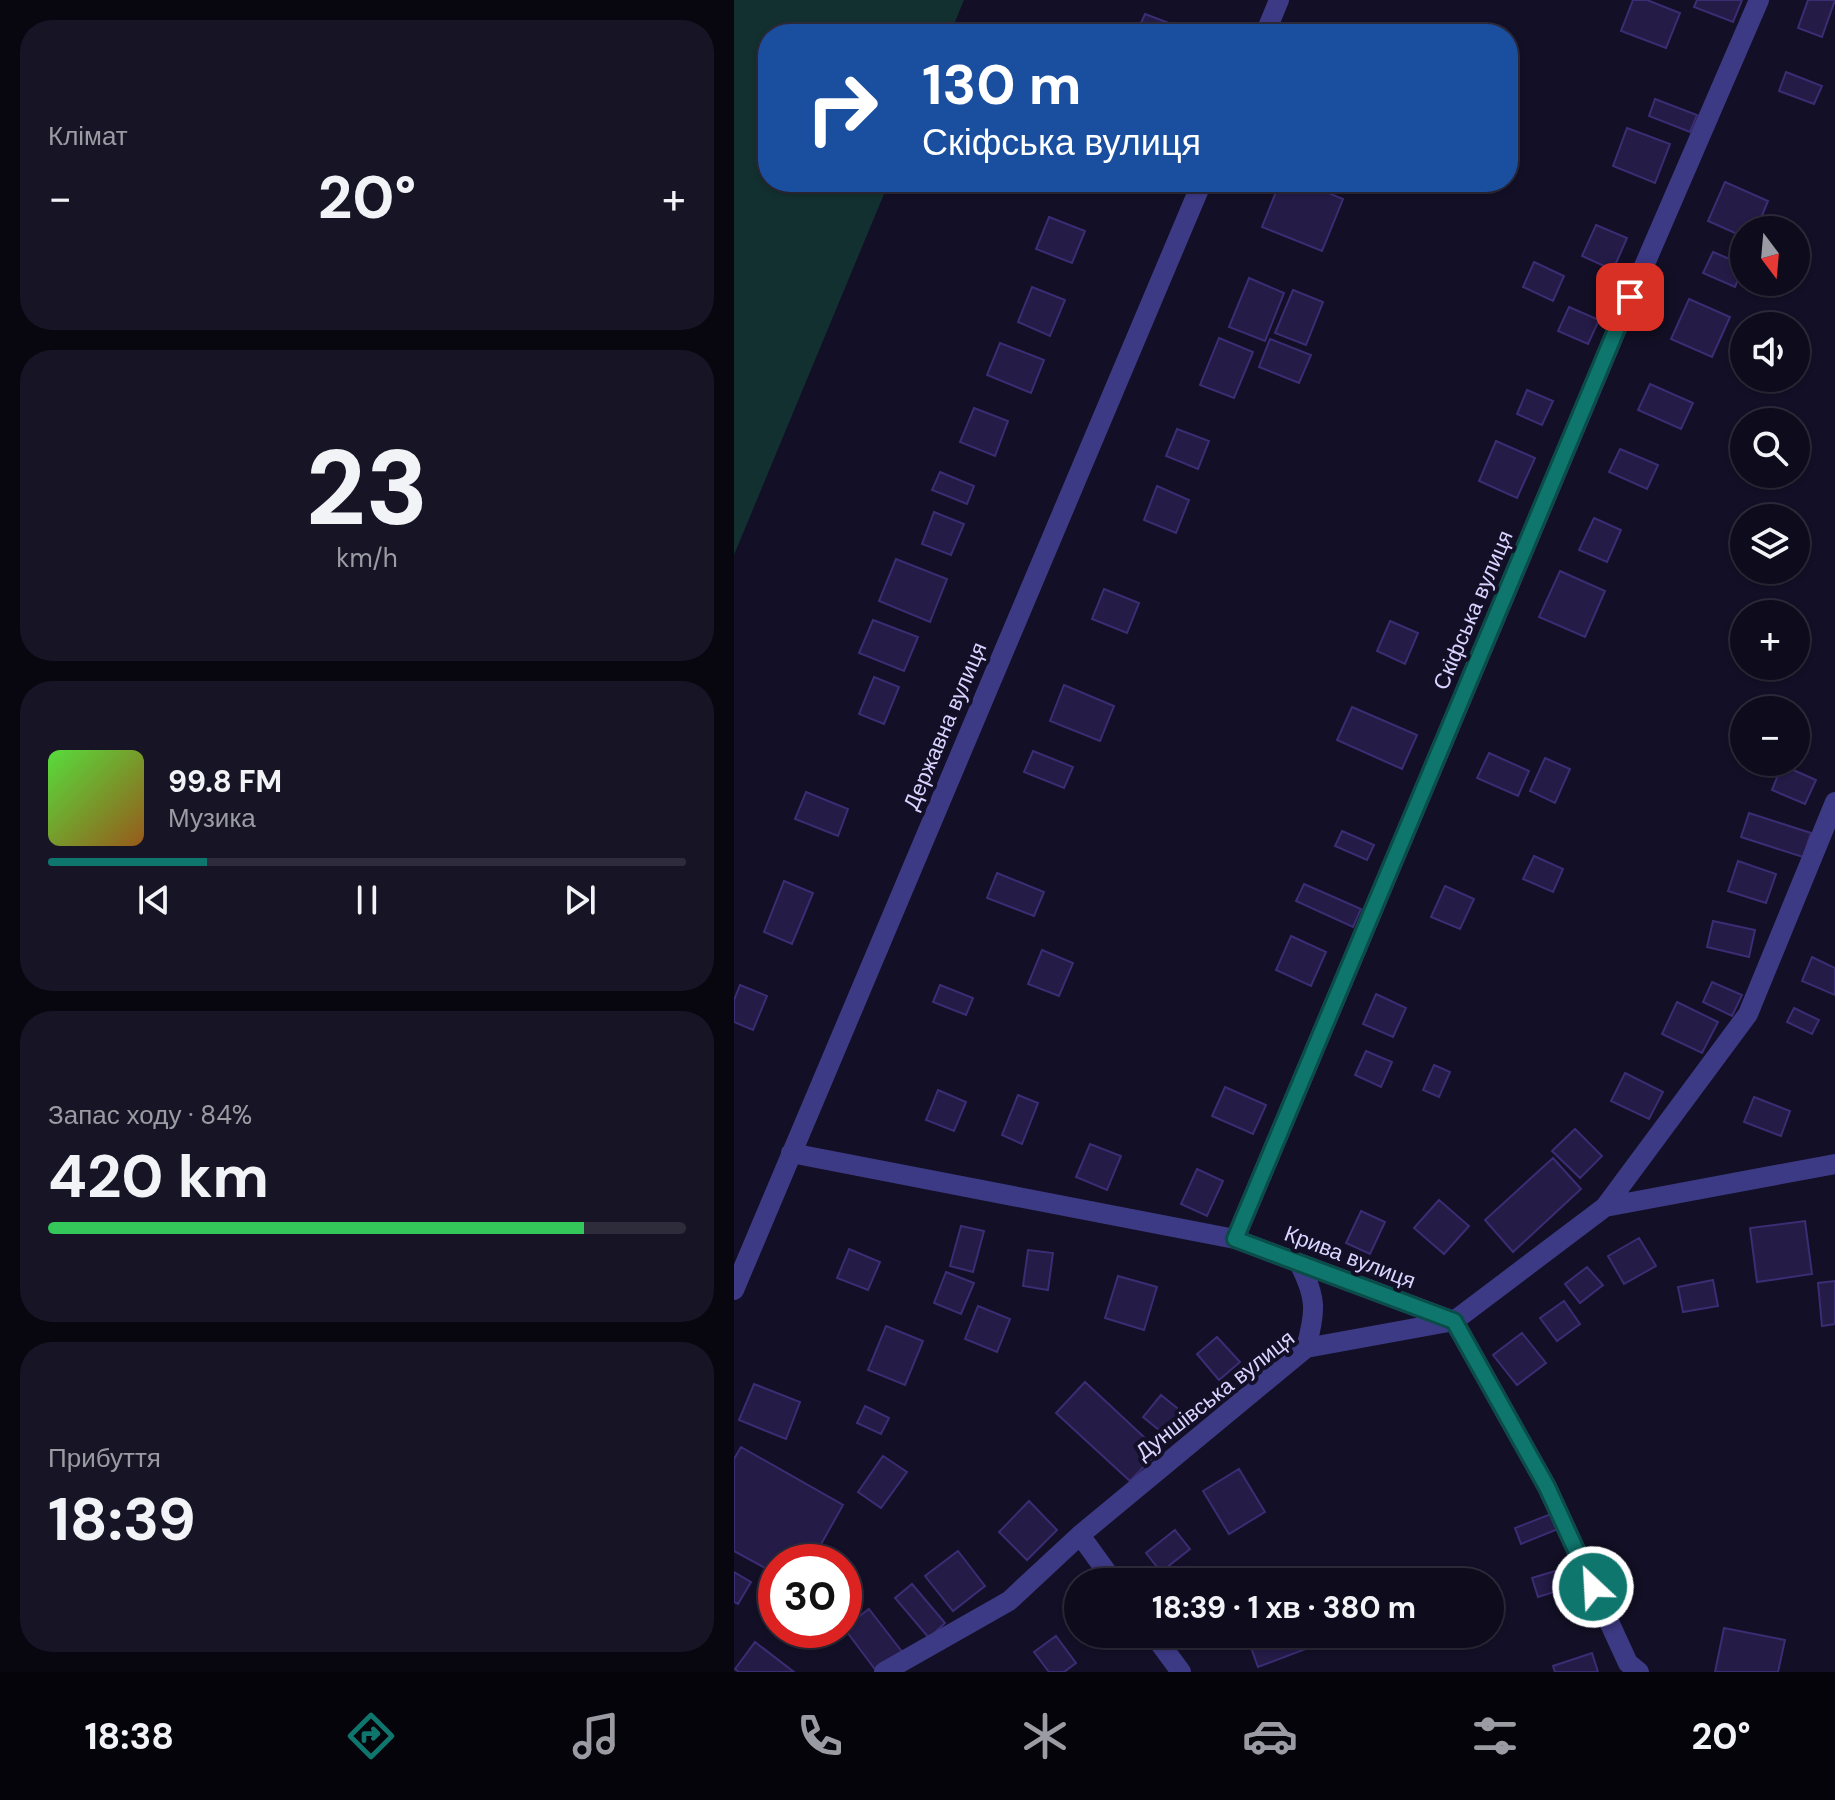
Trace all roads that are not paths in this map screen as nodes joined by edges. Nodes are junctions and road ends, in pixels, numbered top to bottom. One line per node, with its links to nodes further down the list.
1 (1279, 0): 3 (street)
2 (1759, 0): 9 (street, Скіфська вулиця)
3 (1269, 24)
4 (1198, 192): 6 (street, Державна вулиця)
5 (1835, 802): 8 (street)
6 (791, 1153): 9 (street, Крива вулиця); 11 (street, Державна вулиця)
7 (1835, 1164): 8 (street, Дуншівська вулиця)
8 (1605, 1207): 12 (street, Дуншівська вулиця)
9 (1235, 1239): 10 (street, Крива вулиця)
10 (1299, 1263): 12 (street, Крива вулиця); 13 (street)
11 (734, 1290)
12 (1454, 1321): 13 (street, Дуншівська вулиця); 19 (street)
13 (1306, 1348): 14 (street, Дуншівська вулиця)
14 (1080, 1535): 15 (street); 17 (street, Дуншівська вулиця)
15 (1104, 1568)
16 (1163, 1648): 18 (street)
17 (884, 1672)
18 (1181, 1672)
19 (1639, 1672)

